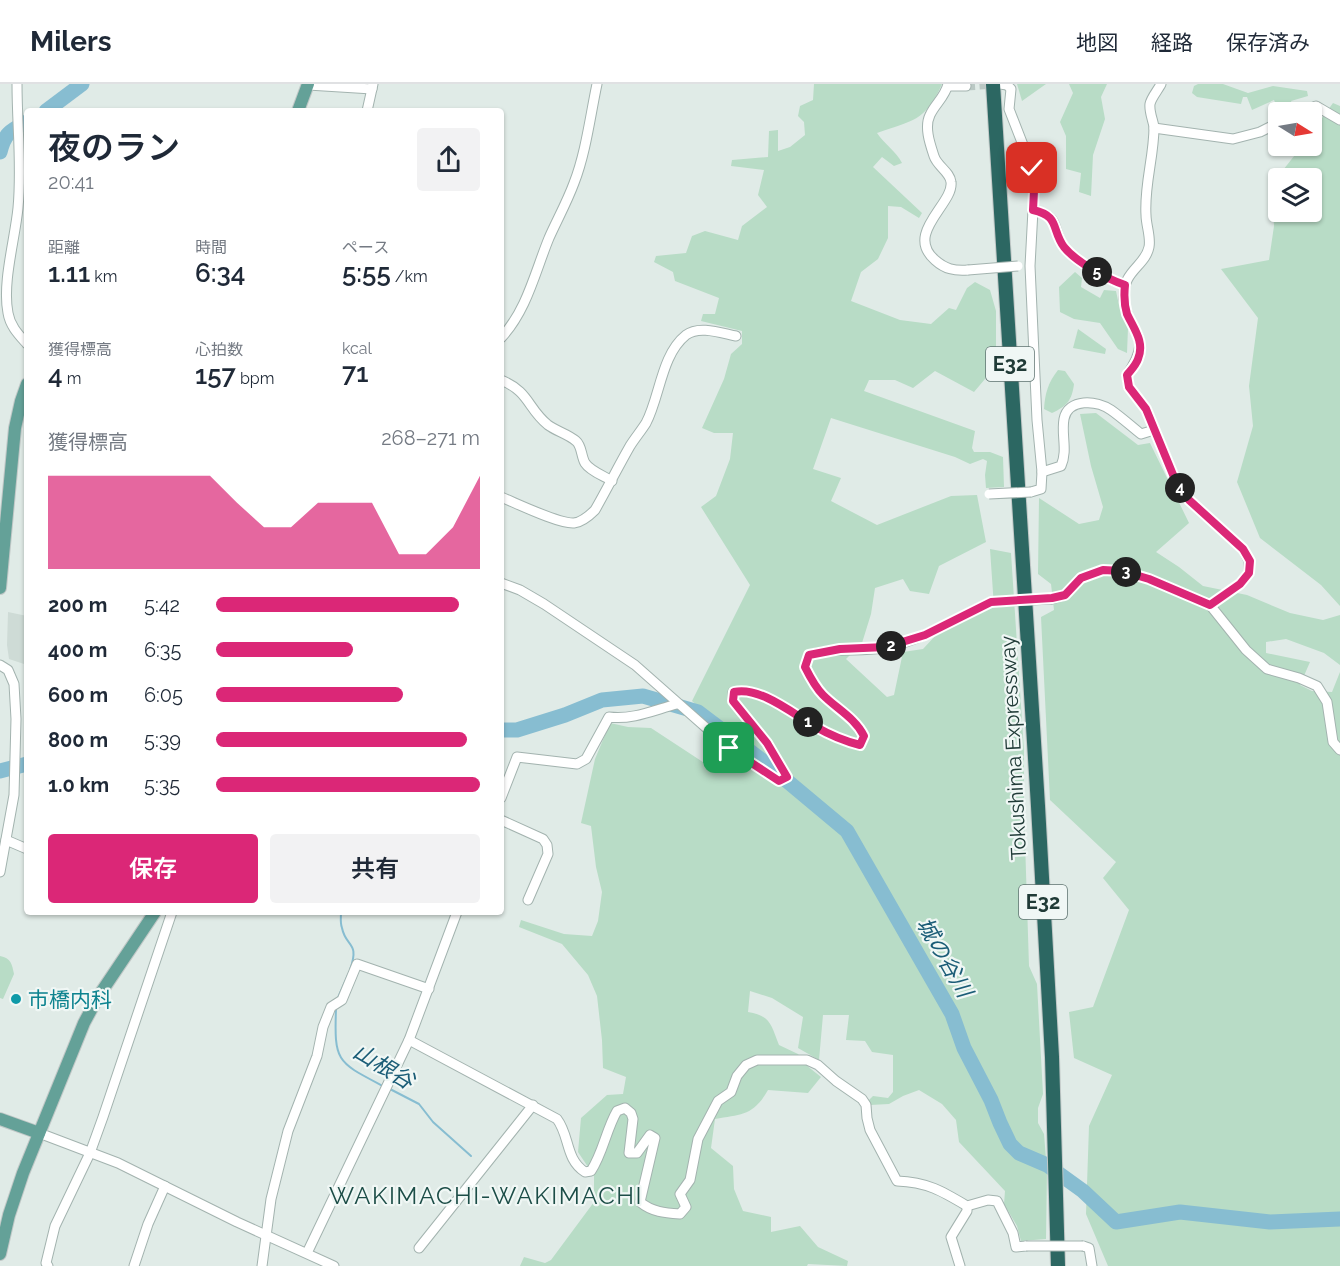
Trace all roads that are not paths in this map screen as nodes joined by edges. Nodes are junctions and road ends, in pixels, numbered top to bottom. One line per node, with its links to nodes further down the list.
1 (17, 84): 21 (street)
2 (597, 84): 19 (street)
3 (993, 84): 62 (highway, Tokushima Expressway / E32)
4 (1000, 84): 16 (street)
5 (1161, 84): 14 (street)
6 (308, 85): 9 (street); 10 (main road)
7 (948, 85): 8 (street); 17 (street, bridge)
8 (966, 86)
9 (372, 87): 11 (street)
10 (299, 108)
11 (368, 108)
12 (1322, 110): 13 (street)
13 (1340, 120)
14 (1154, 128): 15 (street); 18 (street)
15 (1268, 128)
16 (1033, 210): 17 (street); 18 (street)
17 (1030, 266): 25 (street)
18 (1125, 285): 24 (street)
19 (504, 334)
20 (735, 336): 26 (street)
21 (24, 341)
22 (504, 382): 26 (street)
23 (24, 392): 30 (main road)
24 (1154, 430): 25 (street); 31 (street)
25 (1042, 472): 27 (street, bridge)
26 (612, 481): 28 (street)
27 (989, 494)
28 (504, 498)
29 (504, 584): 33 (street)
30 (0, 588)
31 (1210, 605): 33 (street, bridge); 34 (street)
32 (0, 665): 37 (street)
33 (677, 704): 35 (street)
34 (1340, 750)
35 (504, 790)
36 (504, 821): 40 (street)
37 (6, 840): 38 (street); 39 (street)
38 (24, 848)
39 (0, 872)
40 (528, 900)
41 (153, 915): 48 (main road)
42 (171, 915): 49 (street)
43 (456, 915): 44 (street)
44 (429, 989): 45 (street); 53 (street)
45 (409, 1040): 46 (street); 55 (street)
46 (533, 1105): 51 (street); 54 (street)
47 (0, 1119): 48 (main road)
48 (39, 1133): 49 (street); 52 (main road)
49 (90, 1153): 50 (street); 57 (street)
50 (165, 1186): 53 (street); 58 (street)
51 (967, 1206): 61 (street); 63 (street, bridge)
52 (4, 1214): 56 (main road)
53 (266, 1234): 55 (street); 59 (street)
54 (419, 1248)
55 (307, 1253): 60 (street)
56 (0, 1254)
57 (48, 1266)
58 (134, 1266)
59 (262, 1266)
60 (334, 1266)
61 (960, 1266)
62 (1058, 1266)
63 (1092, 1266)

